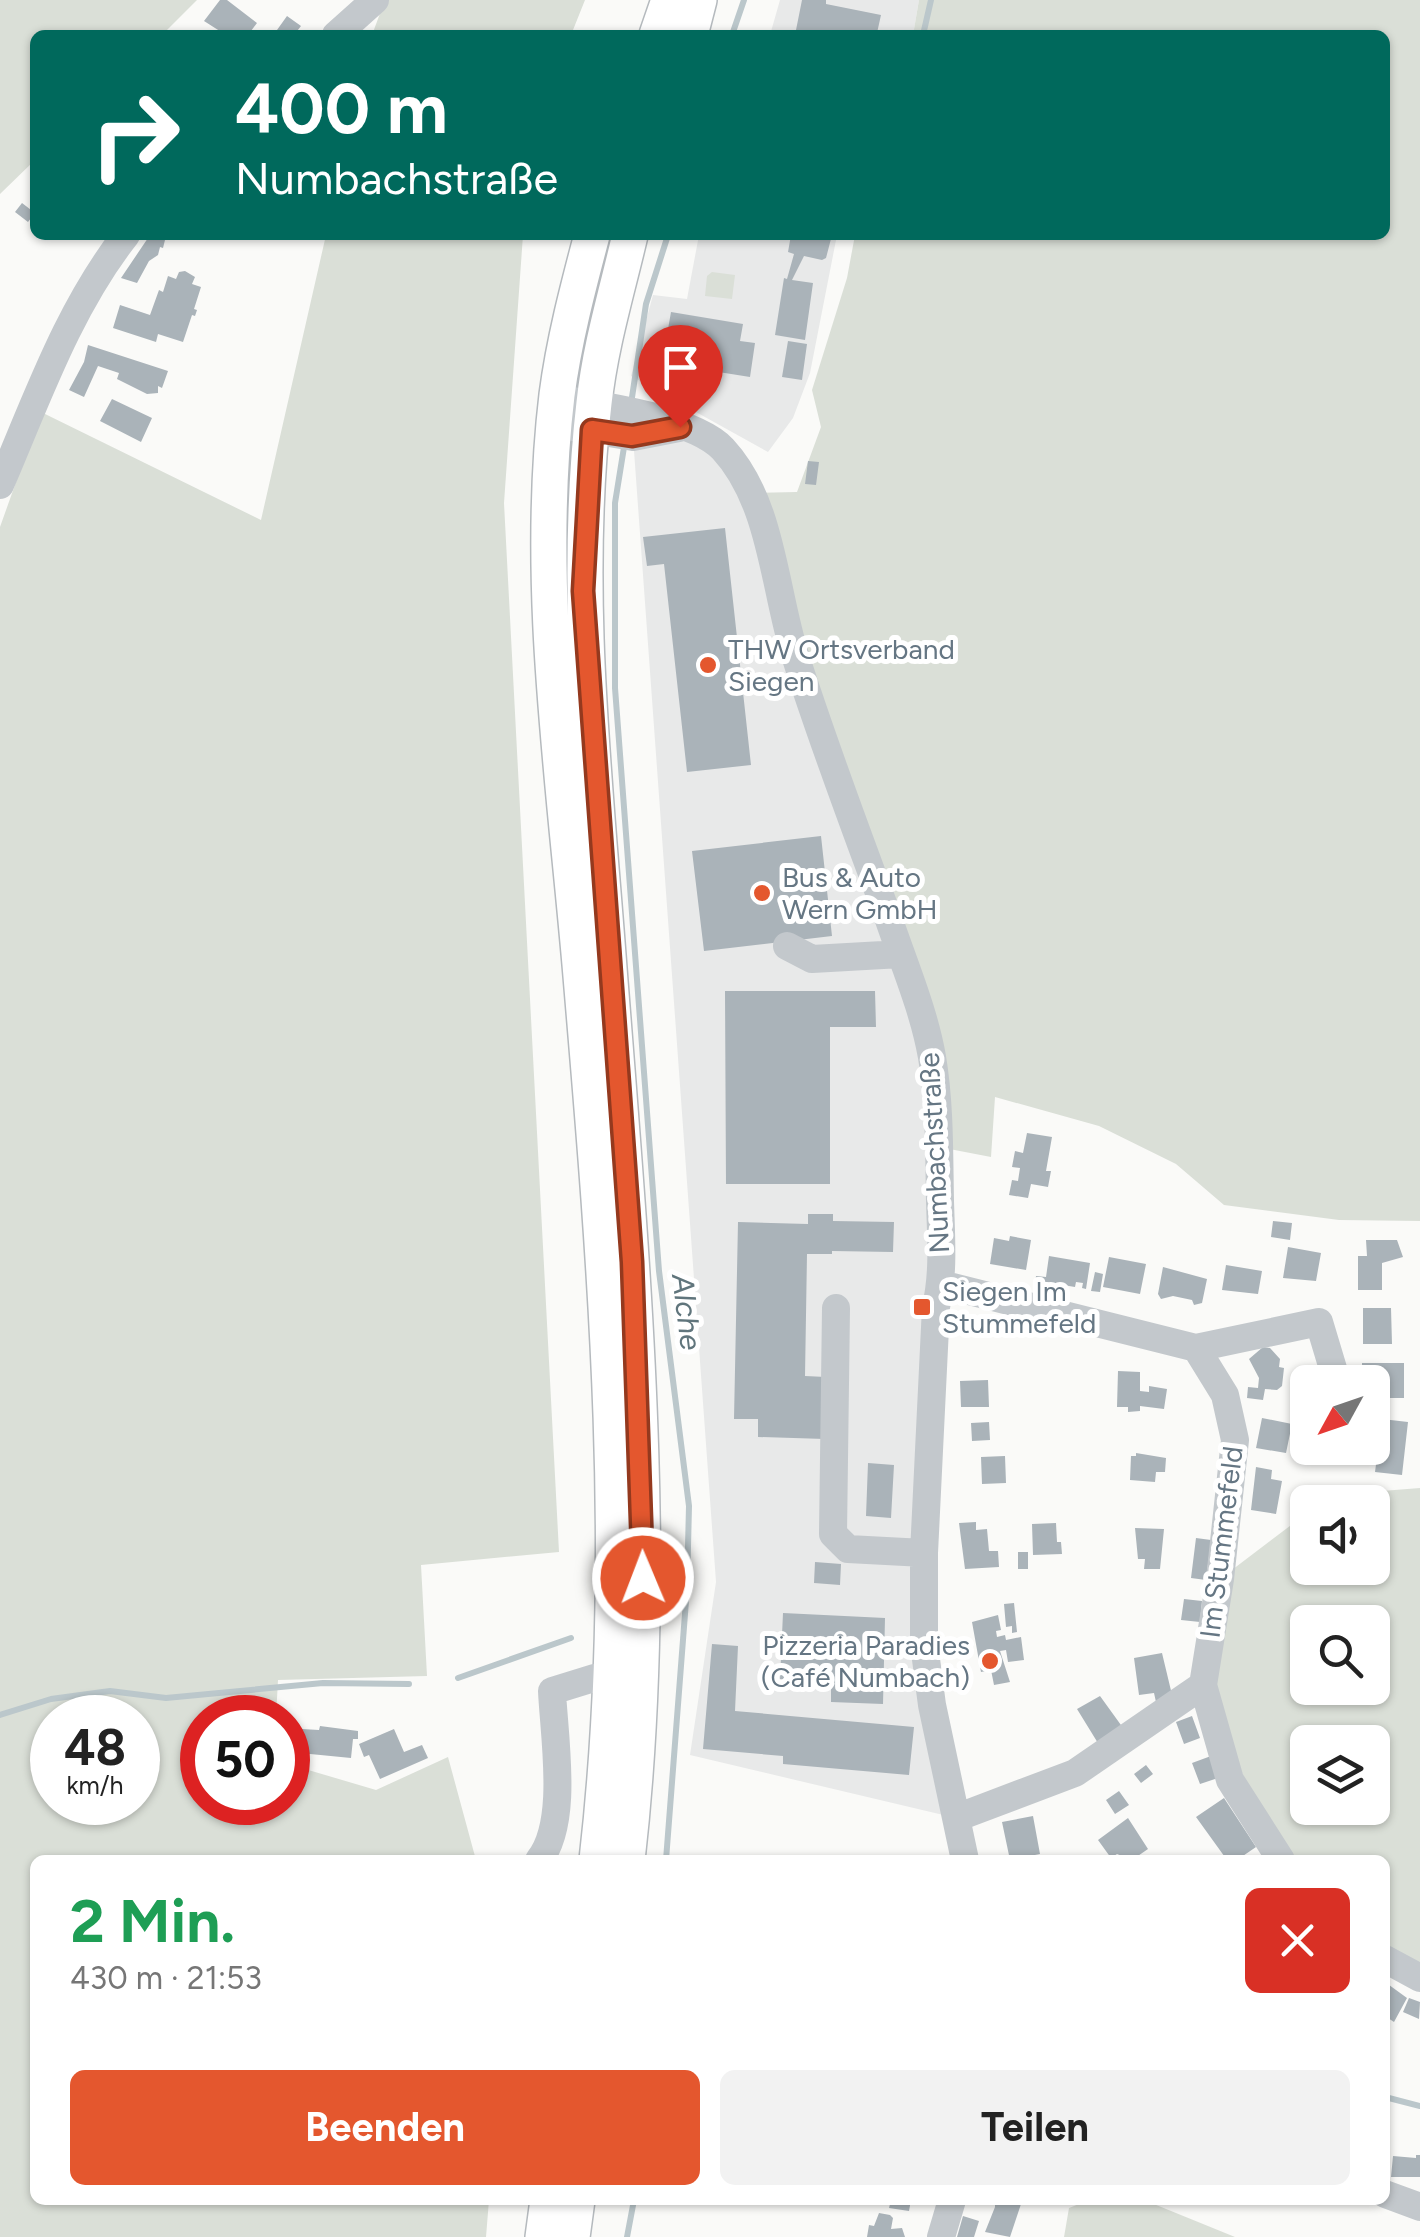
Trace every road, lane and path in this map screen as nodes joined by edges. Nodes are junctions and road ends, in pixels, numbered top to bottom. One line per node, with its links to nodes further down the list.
1 (375, 0): 4 (street)
2 (669, 0): 5 (main road)
3 (699, 0): 6 (main road)
4 (342, 30)
5 (659, 30)
6 (691, 30)
7 (122, 240): 12 (street)
8 (591, 240): 10 (main road)
9 (629, 240): 11 (main road)
10 (556, 411): 11 (street, Numbachstraße); 20 (main road)
11 (593, 417): 13 (street, Numbachstraße); 25 (main road)
12 (0, 483)
13 (901, 954): 14 (street); 15 (street, Numbachstraße)
14 (796, 956)
15 (941, 1284): 17 (street); 19 (street, Numbachstraße)
16 (836, 1308): 19 (street)
17 (1196, 1348): 18 (street); 21 (street, Im Stummefeld)
18 (1332, 1365)
19 (924, 1553): 22 (street, Numbachstraße)
20 (612, 1678): 23 (street); 24 (main road)
21 (1202, 1686): 22 (street); 27 (street, Im Stummefeld)
22 (956, 1818): 26 (street, Numbachstraße)
23 (543, 1855)
24 (598, 1855)
25 (628, 1855)
26 (964, 1855)
27 (1278, 1855)
28 (1390, 1962): 29 (street)
29 (1420, 1978)
30 (1390, 2196): 34 (street)
31 (547, 2205): 35 (main road)
32 (576, 2205): 36 (main road)
33 (950, 2205): 37 (street)
34 (1420, 2207)
35 (543, 2237)
36 (572, 2237)
37 (940, 2237)

